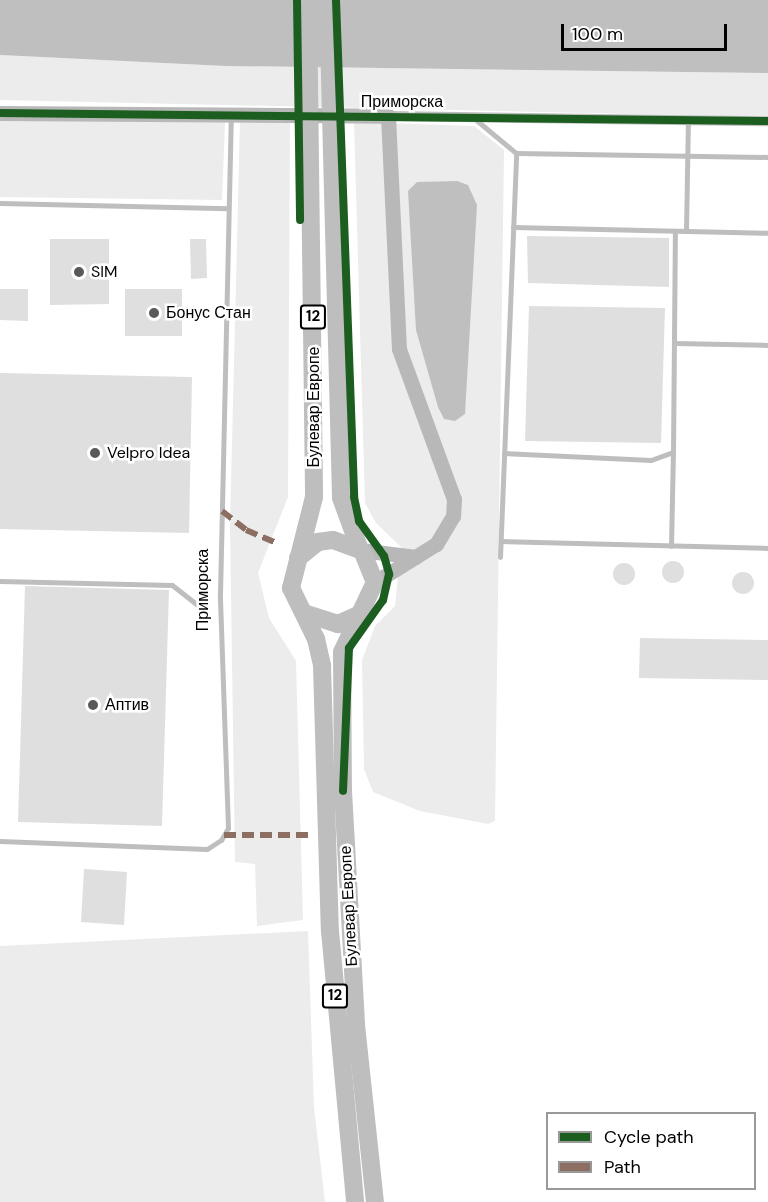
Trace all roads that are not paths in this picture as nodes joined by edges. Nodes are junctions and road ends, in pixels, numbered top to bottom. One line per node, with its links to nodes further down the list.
1 (308, 0): 28 (main road, Булевар Европе / 12)
2 (328, 0): 25 (main road, Булевар Европе / 12)
3 (0, 113): 5 (street, Приморска)
4 (469, 114): 6 (street, Приморска); 7 (street, Приморска); 9 (lane)
5 (231, 115): 6 (street, Приморска); 13 (lane, Приморска)
6 (388, 116): 27 (street)
7 (688, 119): 8 (street, Приморска); 10 (lane)
8 (768, 121)
9 (516, 153): 10 (lane); 14 (lane)
10 (687, 156): 11 (lane); 16 (lane)
11 (768, 157)
12 (0, 203): 13 (lane)
13 (228, 208): 34 (lane, Приморска)
14 (513, 227): 15 (lane); 21 (lane)
15 (675, 231): 16 (lane); 18 (lane)
16 (686, 231): 17 (lane)
17 (768, 233)
18 (675, 342): 19 (lane); 20 (lane)
19 (768, 345)
20 (673, 452): 21 (lane); 23 (lane)
21 (504, 453): 22 (lane)
22 (501, 541): 23 (lane); 26 (lane)
23 (671, 546): 24 (lane)
24 (768, 548)
25 (362, 551): 27 (street); 28 (main road); 30 (main road, Булевар Европе / 12)
26 (500, 556)
27 (416, 557): 30 (street)
28 (296, 560): 32 (main road, Булевар Европе / 12)
29 (0, 580): 31 (lane)
30 (375, 582): 33 (main road, Булевар Европе / 12)
31 (200, 607)
32 (304, 613): 33 (main road); 35 (main road, Булевар Европе / 12)
33 (360, 614): 36 (main road, Булевар Европе / 12)
34 (0, 842)
35 (356, 1202)
36 (375, 1202)

